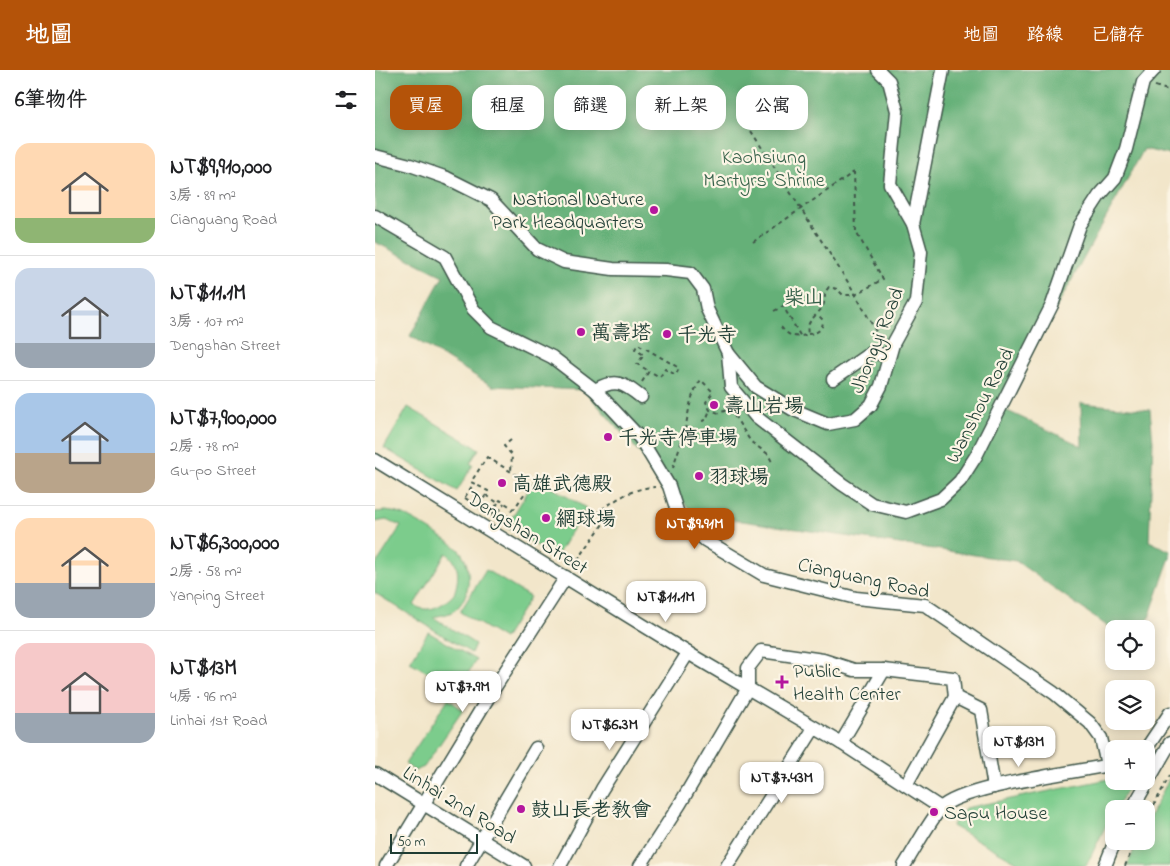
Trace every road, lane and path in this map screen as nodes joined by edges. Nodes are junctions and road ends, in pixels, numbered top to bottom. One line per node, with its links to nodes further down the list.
1 (879, 70): 8 (street, Jhongyi Road)
2 (943, 70): 8 (street)
3 (1154, 70): 17 (street, Wanshou Road)
4 (751, 131): 6 (path)
5 (375, 156): 17 (street, Wanshou Road)
6 (801, 209): 9 (path); 10 (path); 10 (path)
7 (375, 216): 21 (street, Cianguang Road)
8 (913, 224): 18 (street, Jhongyi Road)
9 (753, 242)
10 (855, 295): 12 (path); 15 (path)
11 (774, 311): 16 (path)
12 (818, 315): 14 (path); 14 (path)
13 (781, 327): 16 (path)
14 (808, 334): 16 (path)
15 (878, 335)
16 (801, 337)
17 (729, 353): 18 (street, Jhongyi Road)
18 (888, 357): 20 (street)
19 (649, 371): 19 (path); 22 (path)
20 (833, 379)
21 (595, 390): 22 (street); 30 (street, Cianguang Road)
22 (638, 394)
23 (711, 410): 24 (path); 27 (path); 30 (path)
24 (702, 422)
25 (511, 440): 28 (path)
26 (375, 460): 37 (street, Dengshan Street)
27 (773, 462)
28 (511, 471): 29 (path); 36 (path)
29 (474, 483): 31 (path); 32 (path)
30 (669, 486): 42 (path); 53 (street, Cianguang Road)
31 (486, 495): 33 (path); 35 (path)
32 (465, 498): 37 (path); 40 (path)
33 (498, 502): 34 (path); 35 (path)
34 (504, 503): 36 (path); 38 (path)
35 (495, 507): 38 (path)
36 (513, 508): 39 (path)
37 (457, 510): 42 (street, Dengshan Street)
38 (499, 511): 40 (path, bridge)
39 (510, 514)
40 (496, 517): 41 (path)
41 (505, 521)
42 (566, 578): 43 (street, Dengshan Street); 61 (street)
43 (688, 652): 45 (street, Dengshan Street); 69 (street)
44 (884, 670): 45 (street); 46 (street); 50 (street)
45 (748, 688): 48 (street, Dengshan Street); 70 (street)
46 (955, 697): 57 (street); 58 (street)
47 (1170, 713): 49 (street)
48 (814, 728): 50 (street, Dengshan Street); 71 (street)
49 (1152, 740)
50 (841, 743): 57 (street, Dengshan Street)
51 (1170, 743): 59 (street)
52 (536, 748): 63 (street)
53 (1105, 750)
54 (1105, 765): 58 (street)
55 (375, 774): 61 (street, Linhai 2nd Road)
56 (1170, 775): 60 (path)
57 (906, 786): 62 (street, Dengshan Street)
58 (994, 787): 62 (street)
59 (1136, 800)
60 (1155, 803)
61 (424, 804): 63 (street, Linhai 2nd Road); 66 (street)
62 (941, 808): 72 (street)
63 (482, 840): 67 (street); 68 (street, Linhai 2nd Road)
64 (1111, 850): 73 (street)
65 (1131, 850): 74 (path)
66 (385, 866)
67 (466, 866)
68 (525, 866)
69 (560, 866)
70 (640, 866)
71 (727, 866)
72 (904, 866)
73 (1105, 866)
74 (1125, 866)

